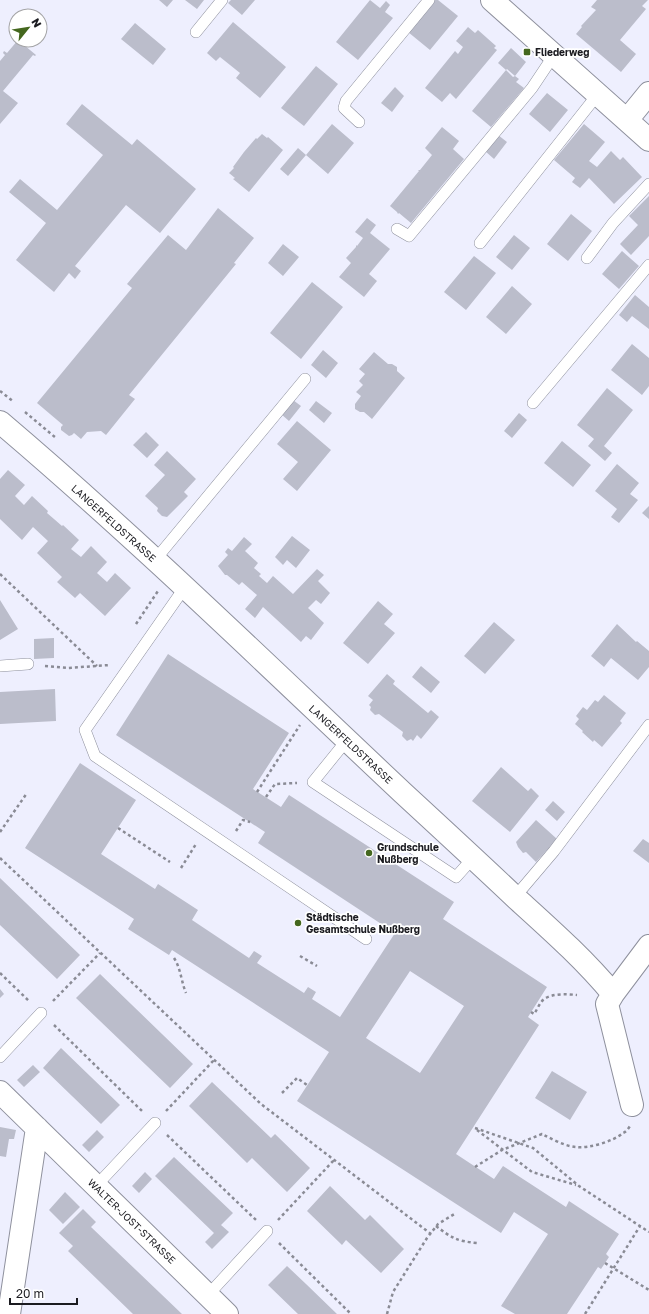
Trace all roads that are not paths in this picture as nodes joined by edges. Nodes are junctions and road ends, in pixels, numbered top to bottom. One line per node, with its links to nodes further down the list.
1 (222, 0): 4 (lane)
2 (429, 0): 9 (lane)
3 (492, 0): 5 (street)
4 (196, 32)
5 (554, 55): 7 (street); 12 (lane)
6 (649, 93): 8 (street)
7 (598, 94): 8 (street); 13 (lane)
8 (627, 120): 10 (street)
9 (359, 122)
10 (649, 140)
11 (649, 184): 14 (lane)
12 (397, 229)
13 (480, 243)
14 (587, 258)
15 (649, 265): 17 (lane)
16 (305, 379): 19 (lane)
17 (533, 403)
18 (0, 422): 19 (street, LANGERFELDSTRASSE)
19 (162, 567): 20 (street, LANGERFELDSTRASSE)
20 (185, 587): 24 (street, LANGERFELDSTRASSE); 27 (lane)
21 (28, 664): 22 (lane)
22 (0, 666)
23 (649, 726): 26 (lane)
24 (347, 740): 25 (street, LANGERFELDSTRASSE); 25 (lane)
25 (473, 858): 26 (street, LANGERFELDSTRASSE)
26 (516, 897): 29 (street, LANGERFELDSTRASSE)
27 (366, 939)
28 (649, 946): 29 (street)
29 (613, 994): 33 (street)
30 (41, 1013): 31 (lane)
31 (0, 1057)
32 (0, 1092): 35 (street, WALTER-JOST-STRASSE)
33 (632, 1105)
34 (155, 1123): 36 (lane)
35 (36, 1128): 36 (street, WALTER-JOST-STRASSE); 39 (street)
36 (96, 1186): 38 (street, WALTER-JOST-STRASSE)
37 (267, 1231): 38 (lane)
38 (208, 1295): 40 (street, WALTER-JOST-STRASSE)
39 (9, 1314)
40 (227, 1314)

